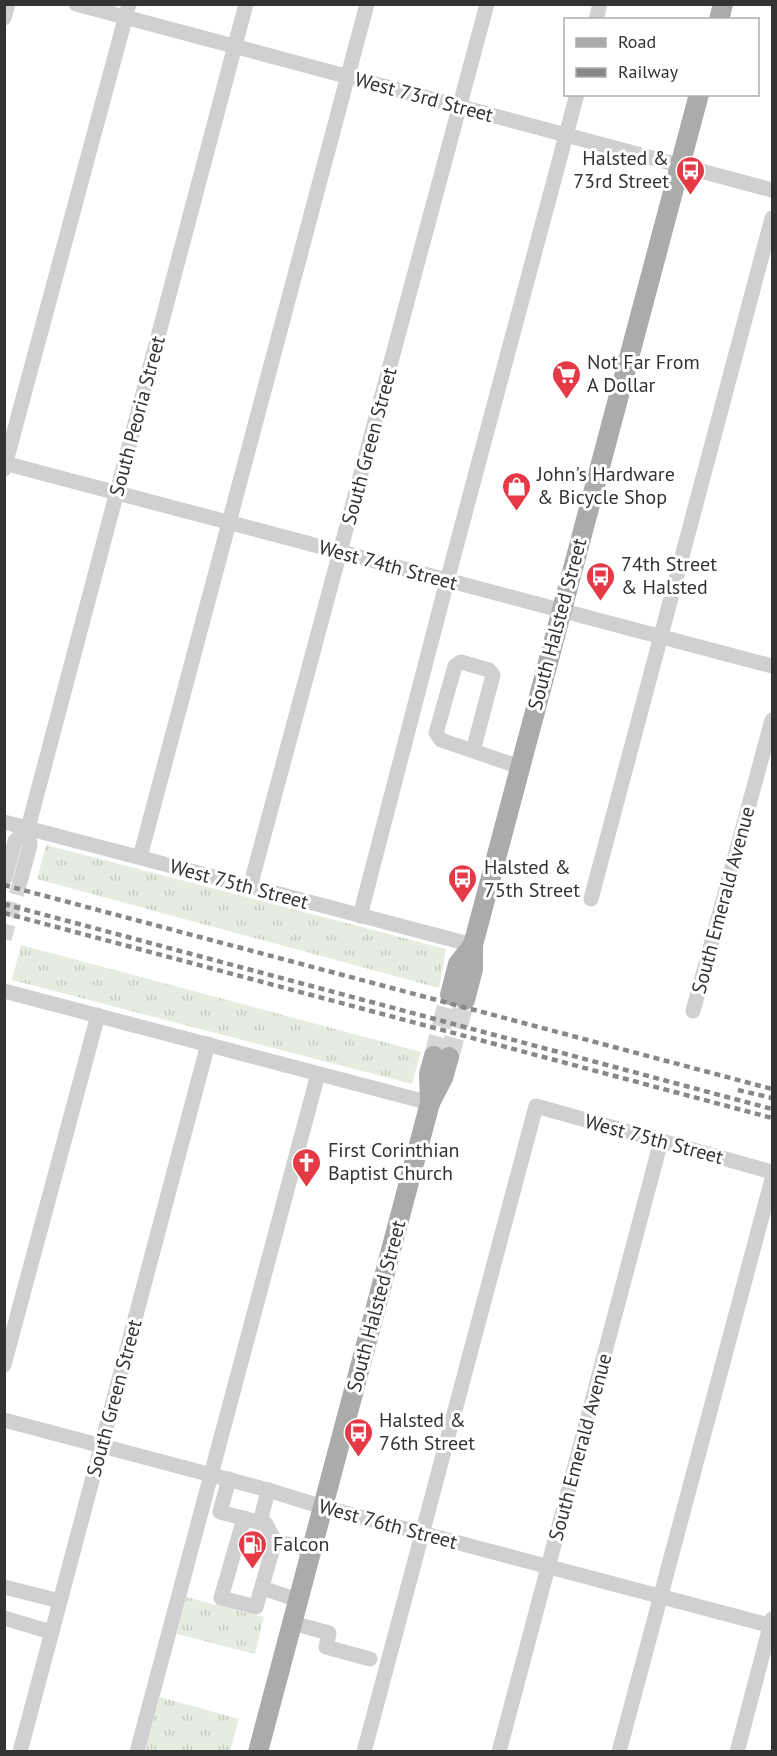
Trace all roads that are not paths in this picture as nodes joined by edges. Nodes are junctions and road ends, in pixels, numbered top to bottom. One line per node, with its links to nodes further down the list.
1 (8, 4): 7 (street)
2 (76, 4): 6 (street, West 73rd Street)
3 (246, 4): 8 (street, South Peoria Street)
4 (367, 4): 9 (street)
5 (487, 4): 12 (street, South Green Street)
6 (127, 11): 8 (street, West 73rd Street); 17 (street)
7 (4, 18)
8 (235, 47): 9 (street, West 73rd Street); 18 (street, South Peoria Street)
9 (348, 77): 12 (street, West 73rd Street); 19 (street)
10 (576, 96): 13 (street)
11 (698, 96): 14 (main road, South Halsted Street)
12 (459, 107): 13 (street, West 73rd Street); 20 (street, South Green Street)
13 (566, 135): 14 (street, West 73rd Street); 21 (street)
14 (680, 165): 15 (street, West 73rd Street); 22 (main road, South Halsted Street)
15 (772, 190)
16 (772, 218): 23 (street)
17 (5, 465): 18 (street, West 74th Street)
18 (117, 493): 19 (street, West 74th Street); 29 (street, South Peoria Street)
19 (228, 522): 20 (street, West 74th Street); 30 (street)
20 (340, 552): 21 (street, West 74th Street); 32 (street, South Green Street)
21 (447, 580): 22 (street, West 74th Street); 34 (street)
22 (561, 610): 23 (street, West 74th Street); 27 (main road, South Halsted Street)
23 (660, 637): 24 (street, West 74th Street); 33 (street)
24 (772, 666)
25 (772, 720): 38 (street, South Emerald Avenue)
26 (473, 751): 26 (street); 27 (street)
27 (520, 767): 35 (main road, South Halsted Street)
28 (4, 822): 29 (street, West 75th Street)
29 (28, 828): 30 (street, West 75th Street); 31 (street, South Peoria Street)
30 (140, 857): 32 (street, West 75th Street)
31 (13, 880)
32 (250, 887): 34 (street, West 75th Street)
33 (591, 899)
34 (360, 916): 35 (street, West 75th Street)
35 (473, 945): 37 (main road, South Halsted Street)
36 (4, 991): 39 (street)
37 (457, 998)
38 (693, 1011)
39 (98, 1015): 40 (street); 47 (street)
40 (208, 1044): 42 (street); 49 (street, South Green Street)
41 (441, 1056): 43 (main road, South Halsted Street)
42 (318, 1074): 43 (street); 50 (street)
43 (430, 1103): 53 (main road, South Halsted Street)
44 (661, 1142): 45 (street, West 75th Street); 56 (street, West 75th Street); 59 (street, South Emerald Avenue)
45 (772, 1172)
46 (772, 1179): 62 (street)
47 (4, 1365)
48 (4, 1420): 49 (street, West 76th Street)
49 (101, 1446): 50 (street, West 76th Street); 64 (street, South Green Street)
50 (211, 1475): 51 (street, West 76th Street); 71 (street)
51 (229, 1479): 52 (street, West 76th Street); 54 (street)
52 (268, 1490): 53 (street, West 76th Street); 55 (street)
53 (323, 1508): 56 (street, West 76th Street); 58 (main road, South Halsted Street)
54 (244, 1518): 55 (street); 61 (street)
55 (260, 1523): 57 (street)
56 (422, 1534): 59 (street, West 76th Street); 73 (street)
57 (275, 1540): 58 (street); 61 (street)
58 (311, 1550): 63 (main road, South Halsted Street)
59 (548, 1567): 62 (street, West 76th Street); 74 (street, South Emerald Avenue)
60 (4, 1587): 64 (street)
61 (262, 1588): 63 (street)
62 (660, 1597): 67 (street, West 76th Street); 75 (street)
63 (298, 1600): 66 (main road, South Halsted Street)
64 (60, 1601): 68 (street, South Green Street)
65 (4, 1618): 68 (street)
66 (292, 1623): 69 (street); 72 (main road, South Halsted Street)
67 (772, 1624): 76 (street)
68 (51, 1632): 70 (street, South Green Street)
69 (370, 1659)
70 (20, 1752)
71 (137, 1752)
72 (258, 1752)
73 (364, 1752)
74 (499, 1752)
75 (619, 1752)
76 (737, 1752)

